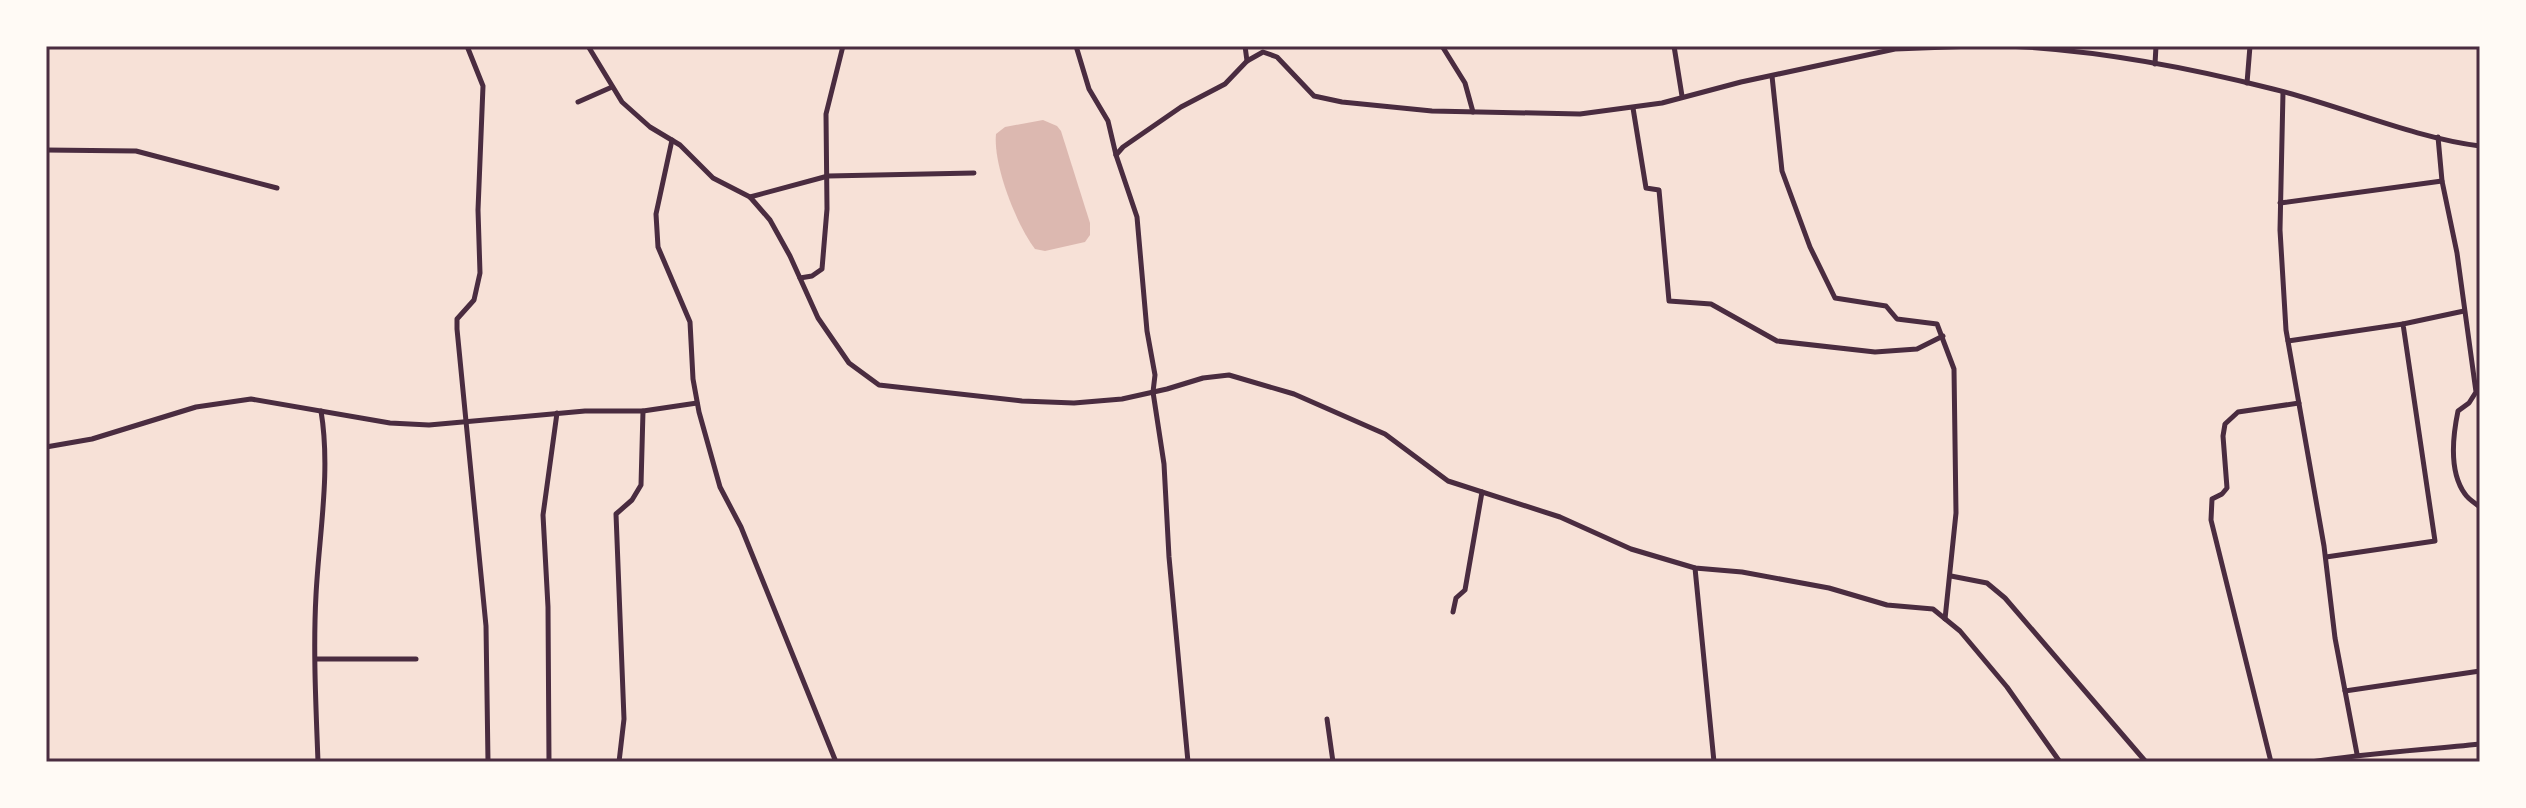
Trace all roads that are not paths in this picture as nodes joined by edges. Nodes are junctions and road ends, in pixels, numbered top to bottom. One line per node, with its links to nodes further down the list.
1 (467, 46): 45 (street)
2 (588, 46): 17 (street)
3 (843, 46): 29 (street)
4 (1076, 46): 27 (street)
5 (1245, 46): 13 (street)
6 (1442, 46): 22 (street)
7 (1674, 46): 19 (street)
8 (1974, 46): 15 (street)
9 (2007, 46): 10 (street)
10 (2020, 46): 14 (street)
11 (2156, 46): 14 (street)
12 (2250, 46): 16 (street)
13 (1247, 61): 22 (street); 27 (street)
14 (2155, 64): 16 (street)
15 (1772, 76): 19 (street); 37 (street)
16 (2247, 83): 18 (street)
17 (612, 87): 20 (street); 24 (street)
18 (2283, 92): 23 (street); 33 (street)
19 (1682, 96): 21 (street)
20 (578, 102)
21 (1633, 108): 22 (street); 37 (street)
22 (1473, 112)
23 (2438, 137): 25 (street); 30 (street)
24 (672, 140): 32 (street); 40 (street)
25 (2480, 146)
26 (46, 150): 31 (street)
27 (1116, 155): 39 (street)
28 (974, 173): 29 (street)
29 (828, 176): 32 (street); 34 (street)
30 (2442, 181): 33 (street); 35 (street)
31 (277, 188)
32 (750, 197): 34 (street)
33 (2280, 203): 38 (street)
34 (800, 278): 39 (street)
35 (2464, 311): 36 (street); 48 (street)
36 (2403, 324): 38 (street); 49 (street)
37 (1943, 336): 51 (street)
38 (2288, 341): 41 (street)
39 (1153, 392): 47 (street); 67 (street)
40 (697, 403): 43 (street); 66 (street)
41 (2299, 403): 49 (street); 72 (street)
42 (321, 411): 45 (street); 46 (street); 54 (street)
43 (643, 411): 44 (street); 65 (street)
44 (557, 413): 45 (street); 64 (street)
45 (464, 421): 63 (street)
46 (46, 447)
47 (1482, 492): 50 (street); 52 (street)
48 (2480, 507)
49 (2326, 557): 57 (street)
50 (1695, 568): 53 (street); 69 (street)
51 (1951, 576): 53 (street); 71 (street)
52 (1453, 612)
53 (1945, 619): 70 (street)
54 (316, 659): 55 (street); 62 (street)
55 (416, 659)
56 (2480, 671): 57 (street)
57 (2345, 691): 60 (street)
58 (1327, 719): 68 (street)
59 (2480, 744): 61 (street)
60 (2357, 754): 61 (street); 73 (street)
61 (2370, 754): 74 (street)
62 (318, 762)
63 (488, 762)
64 (549, 762)
65 (619, 762)
66 (836, 762)
67 (1188, 762)
68 (1333, 762)
69 (1714, 762)
70 (2060, 762)
71 (2146, 762)
72 (2271, 762)
73 (2311, 762)
74 (2372, 762)

